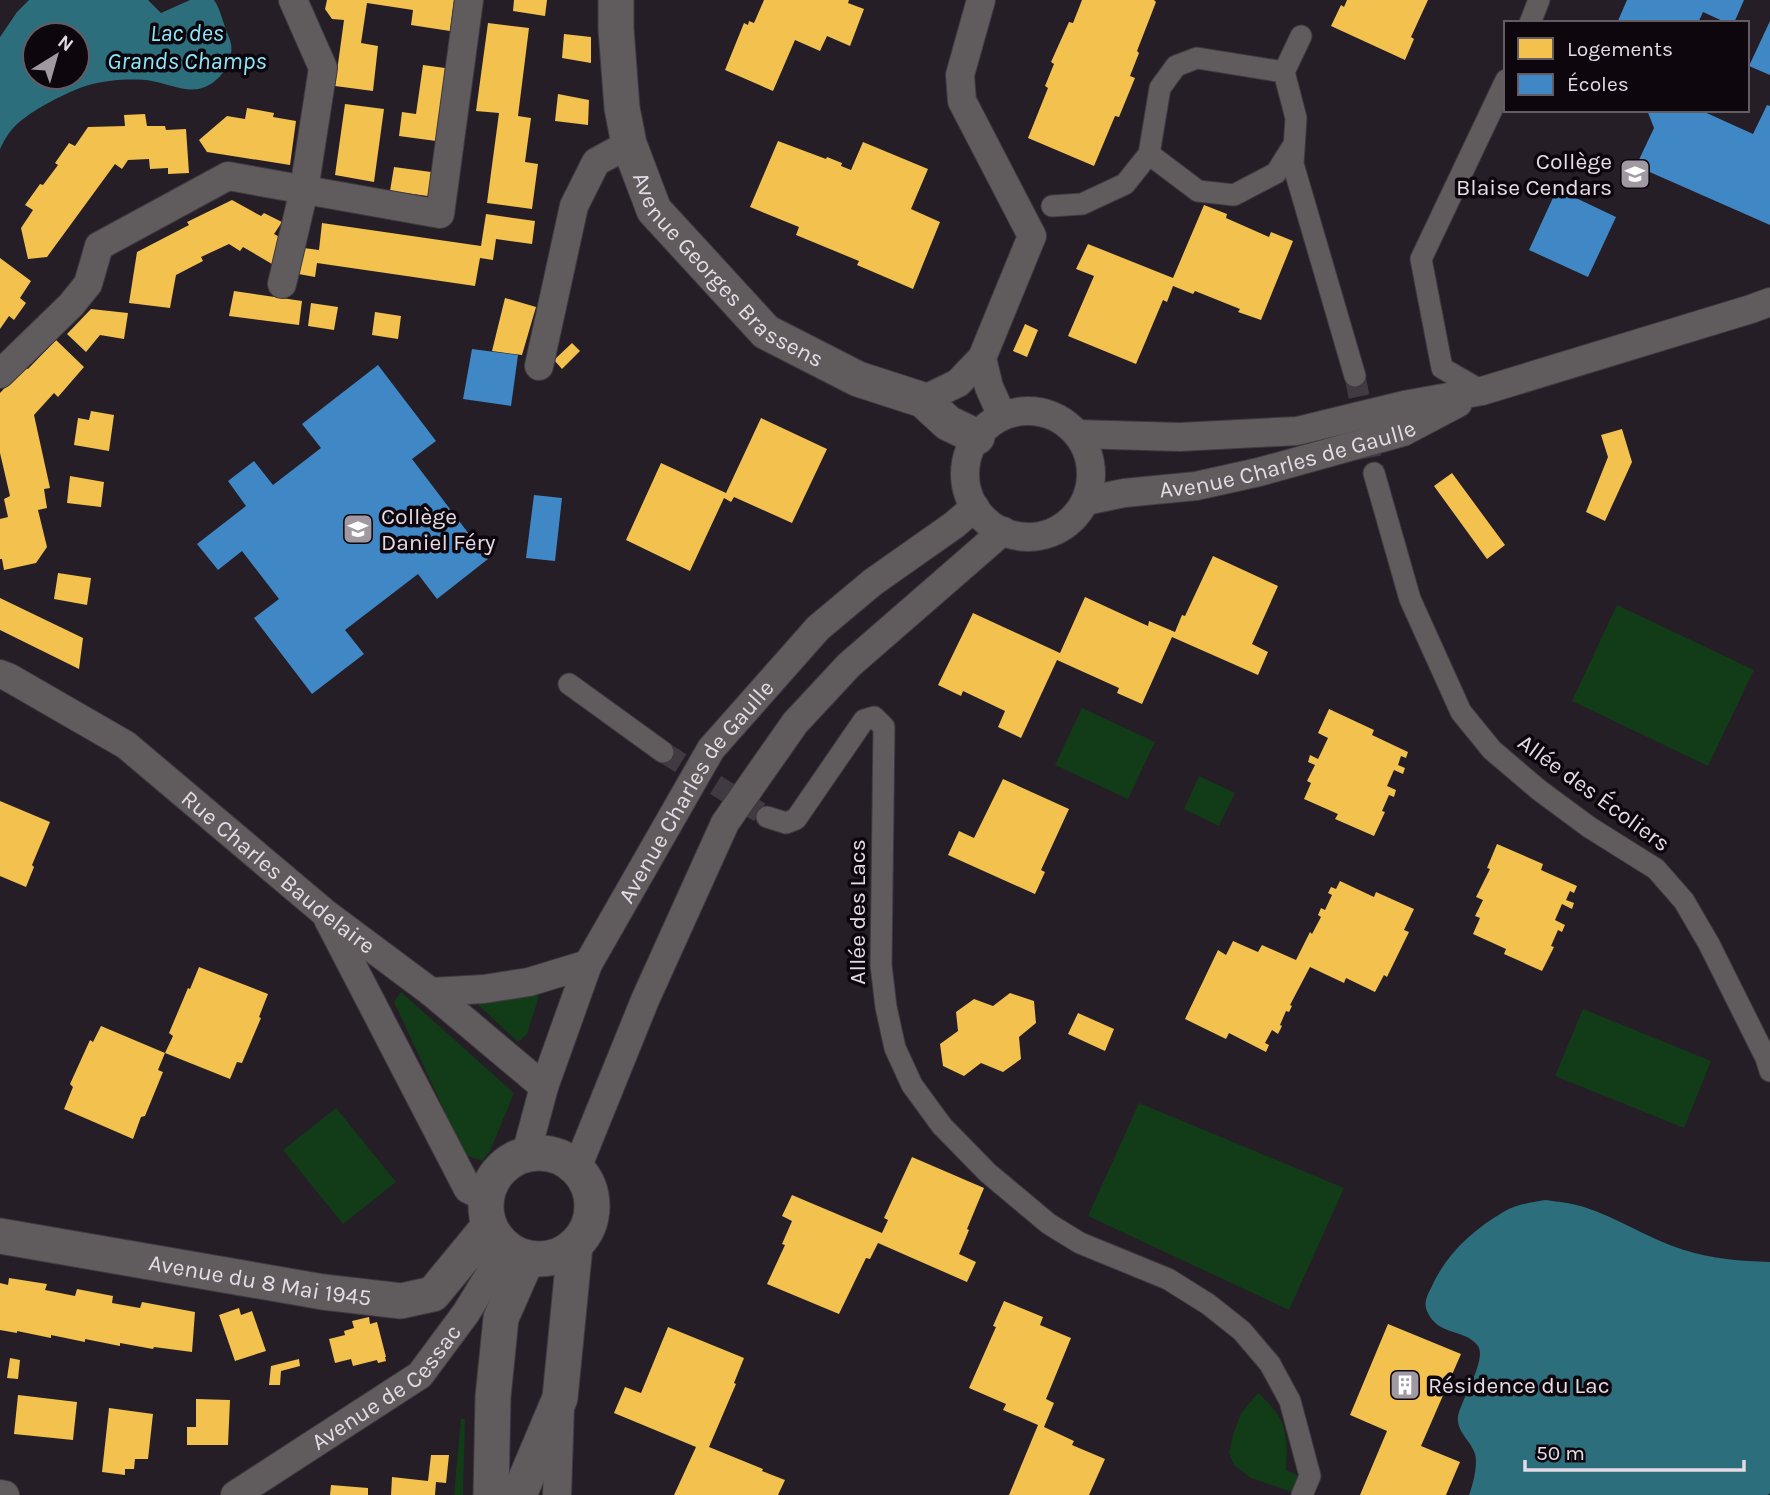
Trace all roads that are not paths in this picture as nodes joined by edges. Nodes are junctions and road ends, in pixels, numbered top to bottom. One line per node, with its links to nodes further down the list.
1 (293, 0): 13 (street)
2 (469, 0): 13 (street)
3 (616, 0): 10 (street, Avenue Georges Brassens)
4 (981, 0): 17 (street)
5 (1539, 0): 6 (street)
6 (1531, 21)
7 (1301, 36): 8 (street)
8 (1284, 72): 11 (street); 12 (street)
9 (1504, 84): 21 (street)
10 (629, 144): 18 (street); 22 (street, Avenue Georges Brassens)
11 (1294, 145): 12 (street); 20 (street)
12 (1149, 154): 14 (street)
13 (304, 191): 15 (street); 19 (street)
14 (1052, 206)
15 (282, 284)
16 (1770, 302): 21 (street, Avenue Charles de Gaulle)
17 (982, 358): 22 (street); 23 (street)
18 (538, 366)
19 (0, 374)
20 (1355, 376)
21 (1482, 391): 24 (street, Avenue Charles de Gaulle); 26 (street, Avenue Charles de Gaulle)
22 (923, 400): 23 (street, Avenue Georges Brassens)
23 (990, 427): 24 (street); 27 (street)
24 (1077, 434): 26 (street)
25 (1374, 473): 36 (street, Allée des Écoliers)
26 (1086, 500): 28 (street)
27 (975, 507): 28 (street); 34 (street, Avenue Charles de Gaulle)
28 (1003, 531): 39 (street, Avenue Charles de Gaulle)
29 (0, 674): 33 (street, Rue Charles Baudelaire)
30 (569, 684): 31 (street)
31 (663, 752)
32 (767, 817): 50 (street, Allée des Lacs)
33 (325, 913): 35 (street, Rue Charles Baudelaire); 40 (street)
34 (588, 964): 35 (street); 37 (street, Avenue Charles de Gaulle)
35 (431, 992): 37 (street, Rue Charles Baudelaire)
36 (1770, 1071)
37 (544, 1087): 38 (street, Avenue Charles de Gaulle)
38 (526, 1154): 39 (street); 40 (street)
39 (577, 1168): 42 (street)
40 (502, 1233): 41 (street, Avenue du 8 Mai 1945); 42 (street); 46 (street, Avenue de Cessac); 47 (street)
41 (0, 1236)
42 (575, 1246): 43 (street)
43 (560, 1398): 48 (street); 49 (street)
44 (0, 1494): 45 (street)
45 (5, 1495)
46 (235, 1495)
47 (491, 1495)
48 (519, 1495)
49 (557, 1495)
50 (1302, 1495)

